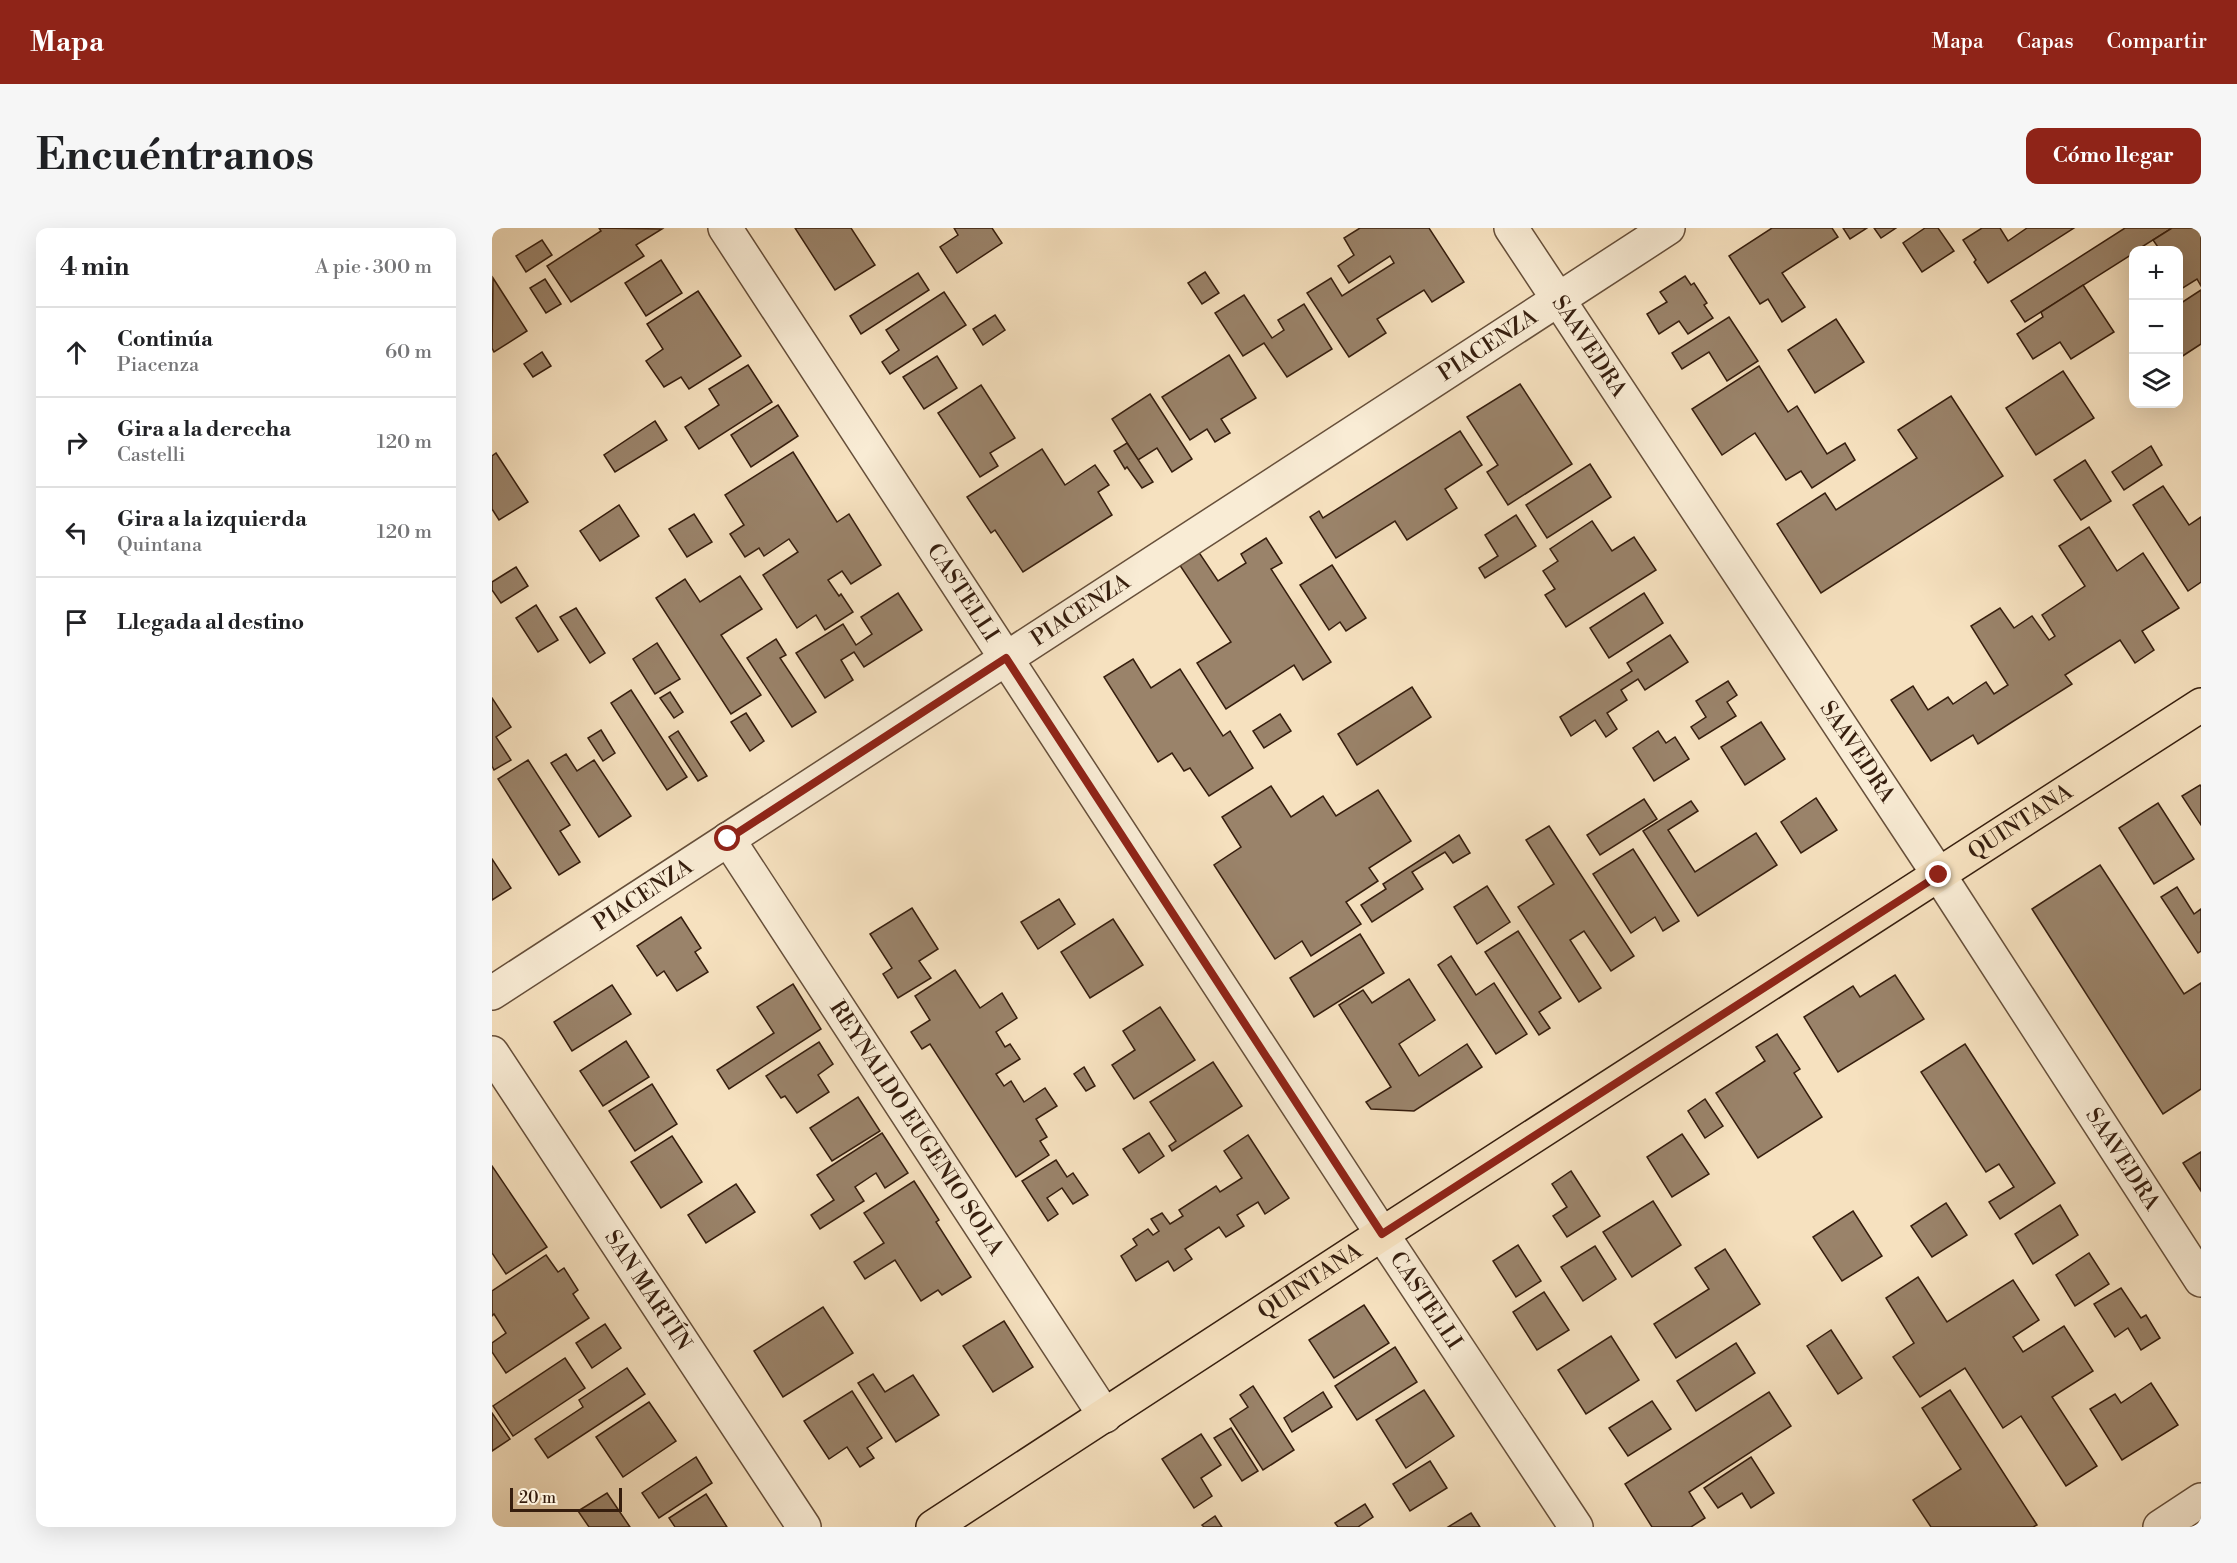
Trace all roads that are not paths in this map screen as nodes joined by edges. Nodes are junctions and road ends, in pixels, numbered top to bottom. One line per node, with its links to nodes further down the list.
1 (725, 228): 5 (street, CASTELLI)
2 (1511, 228): 4 (street, SAAVEDRA)
3 (1668, 228): 4 (street, PIACENZA)
4 (1558, 298): 5 (street, PIACENZA); 8 (street, SAAVEDRA)
5 (1006, 658): 7 (street, PIACENZA); 11 (street, CASTELLI)
6 (2201, 705): 8 (main road, QUINTANA)
7 (728, 839): 9 (street, PIACENZA); 13 (street, REYNALDO EUGENIO SOLA)
8 (1939, 875): 11 (main road, QUINTANA); 12 (street, SAAVEDRA)
9 (492, 993)
10 (492, 1053): 15 (street, SAN MARTÍN)
11 (1382, 1234): 13 (main road, QUINTANA); 17 (street, CASTELLI)
12 (2201, 1280)
13 (1105, 1416): 16 (main road, QUINTANA)
14 (2201, 1500): 18 (street)
15 (804, 1527)
16 (933, 1527)
17 (1576, 1527)
18 (2160, 1527)

